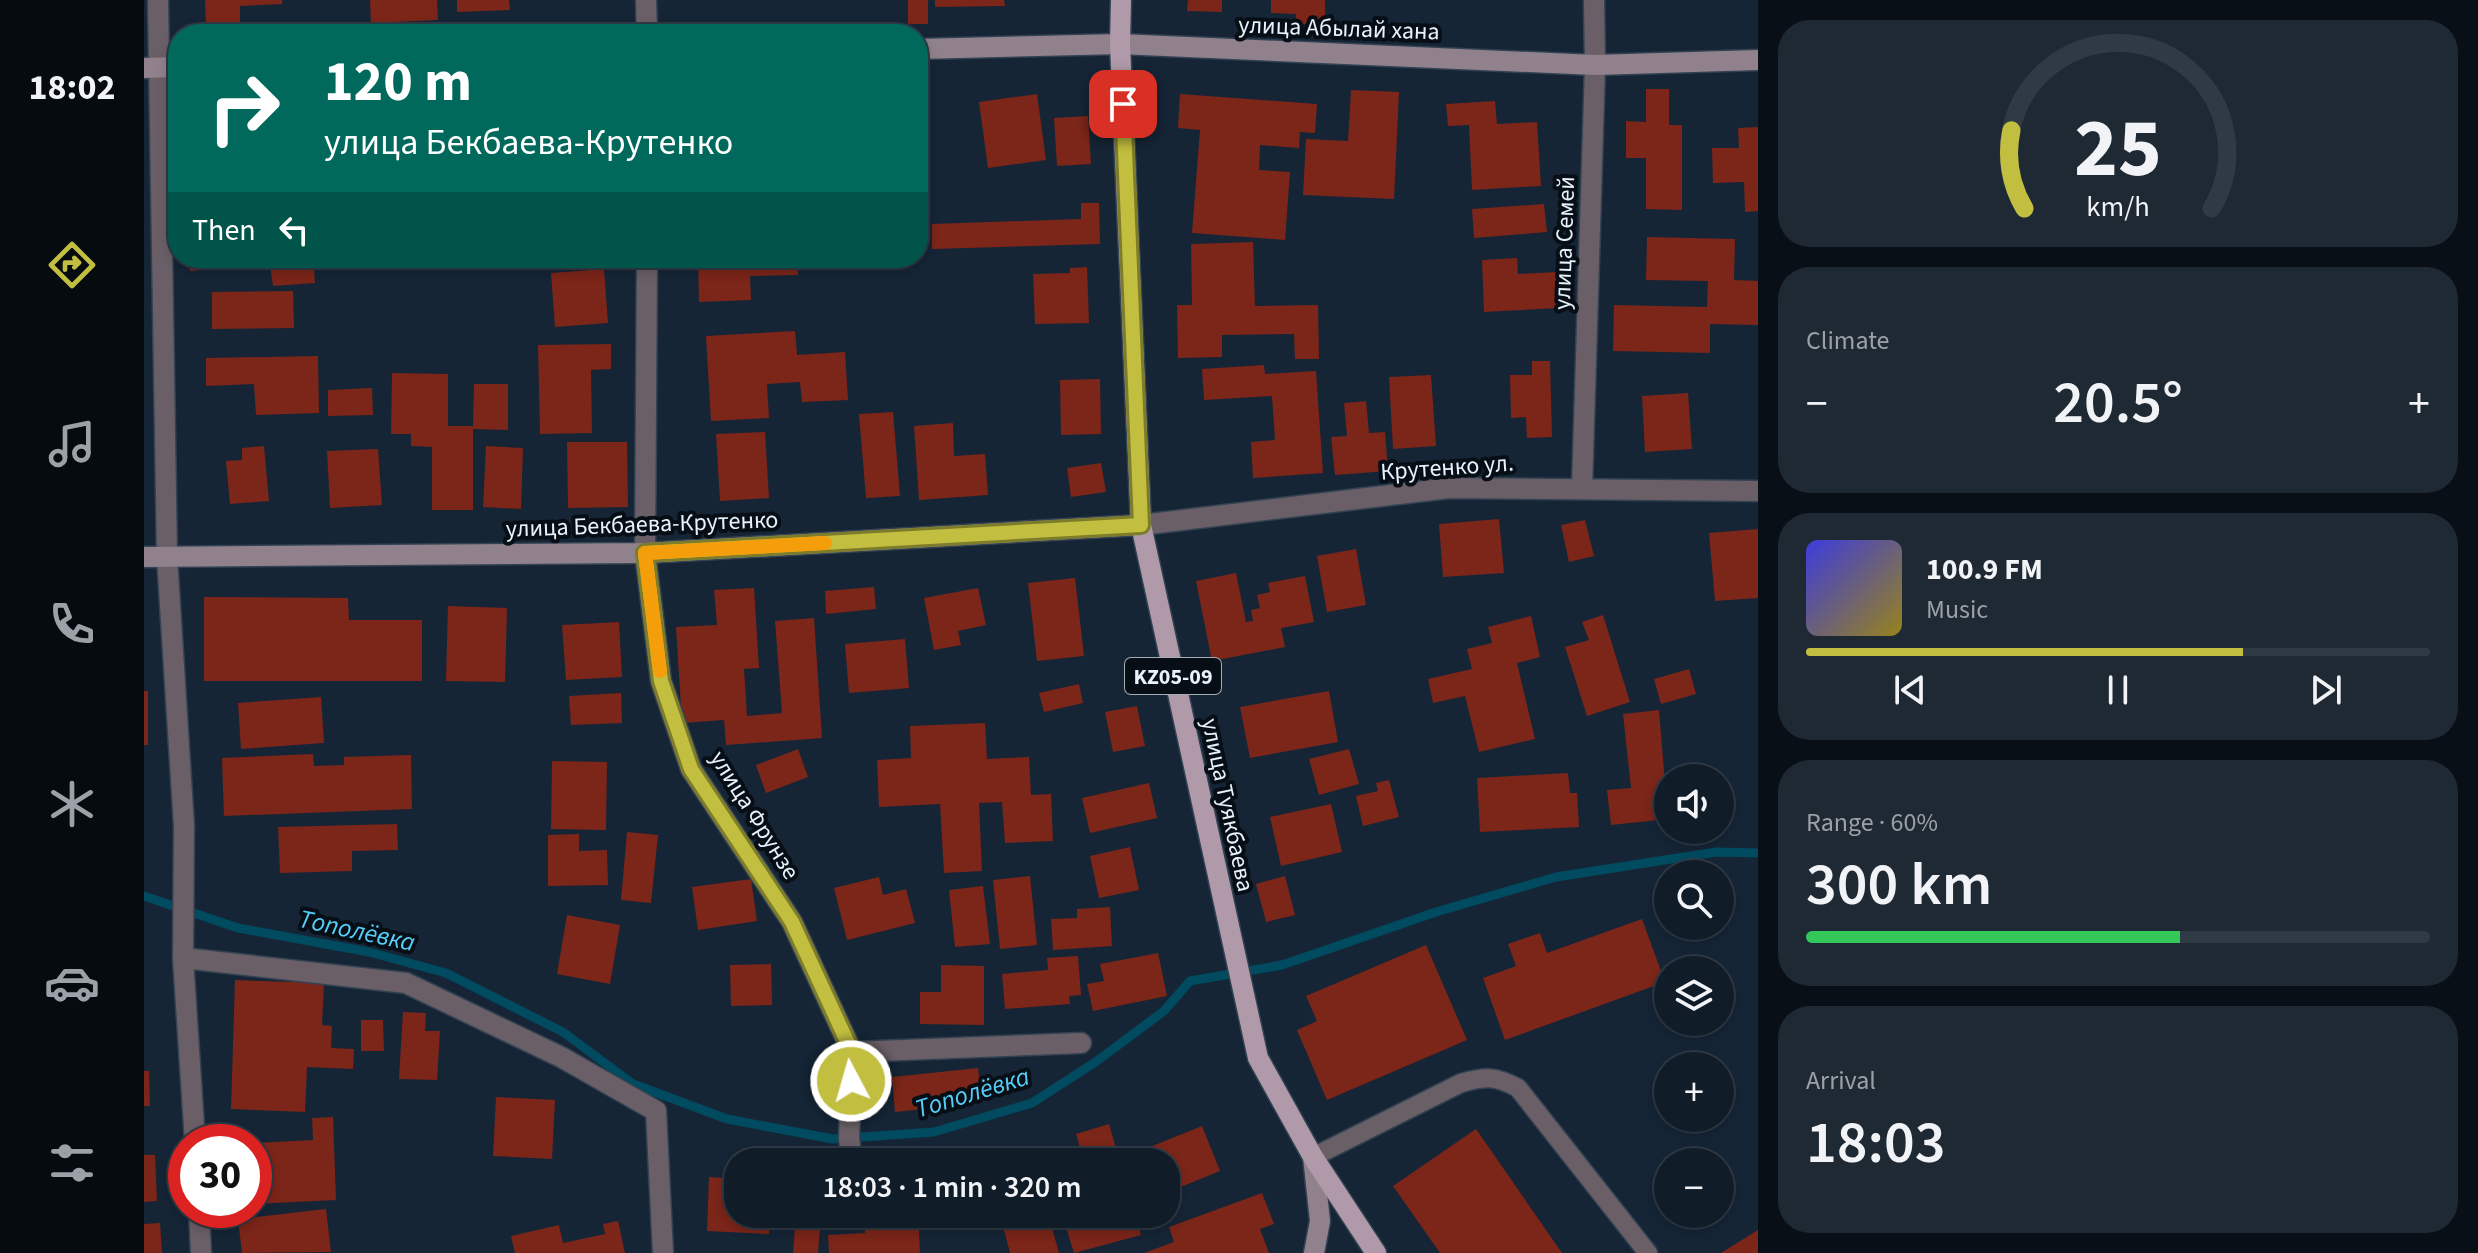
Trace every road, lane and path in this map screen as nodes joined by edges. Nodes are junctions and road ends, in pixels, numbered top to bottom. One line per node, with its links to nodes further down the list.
1 (158, 0): 10 (street)
2 (646, 0): 5 (street)
3 (1121, 0): 6 (main road, улица Туякбаева / KZ05-09)
4 (1594, 0): 9 (street, улица Семей)
5 (647, 24)
6 (1120, 44): 7 (street, улица Абылай хана); 9 (street, улица Абылай хана); 14 (main road, улица Туякбаева / KZ05-09)
7 (928, 49)
8 (1758, 60): 9 (street, улица Абылай хана)
9 (1595, 65): 12 (street, улица Семей)
10 (161, 67): 17 (street)
11 (647, 268): 15 (street, улица Фрунзе)
12 (1582, 488): 13 (street, Крутенко ул.); 14 (street, Крутенко ул.)
13 (1758, 491)
14 (1141, 525): 15 (street, улица Бекбаева-Крутенко); 23 (main road, улица Туякбаева / KZ05-09)
15 (645, 553): 17 (street, улица Бекбаева-Крутенко); 20 (street, улица Фрунзе)
16 (144, 557): 17 (street, улица Бекбаева-Крутенко)
17 (167, 557): 18 (street)
18 (184, 957): 21 (street); 26 (street)
19 (1081, 1043): 20 (street)
20 (852, 1052): 22 (street, улица Фрунзе)
21 (194, 1124)
22 (850, 1148)
23 (1313, 1157): 27 (street); 28 (main road, улица Туякбаева / KZ05-09); 29 (lane)
24 (200, 1228): 25 (street)
25 (201, 1253)
26 (663, 1253)
27 (1314, 1253)
28 (1376, 1253)
29 (1648, 1253)

